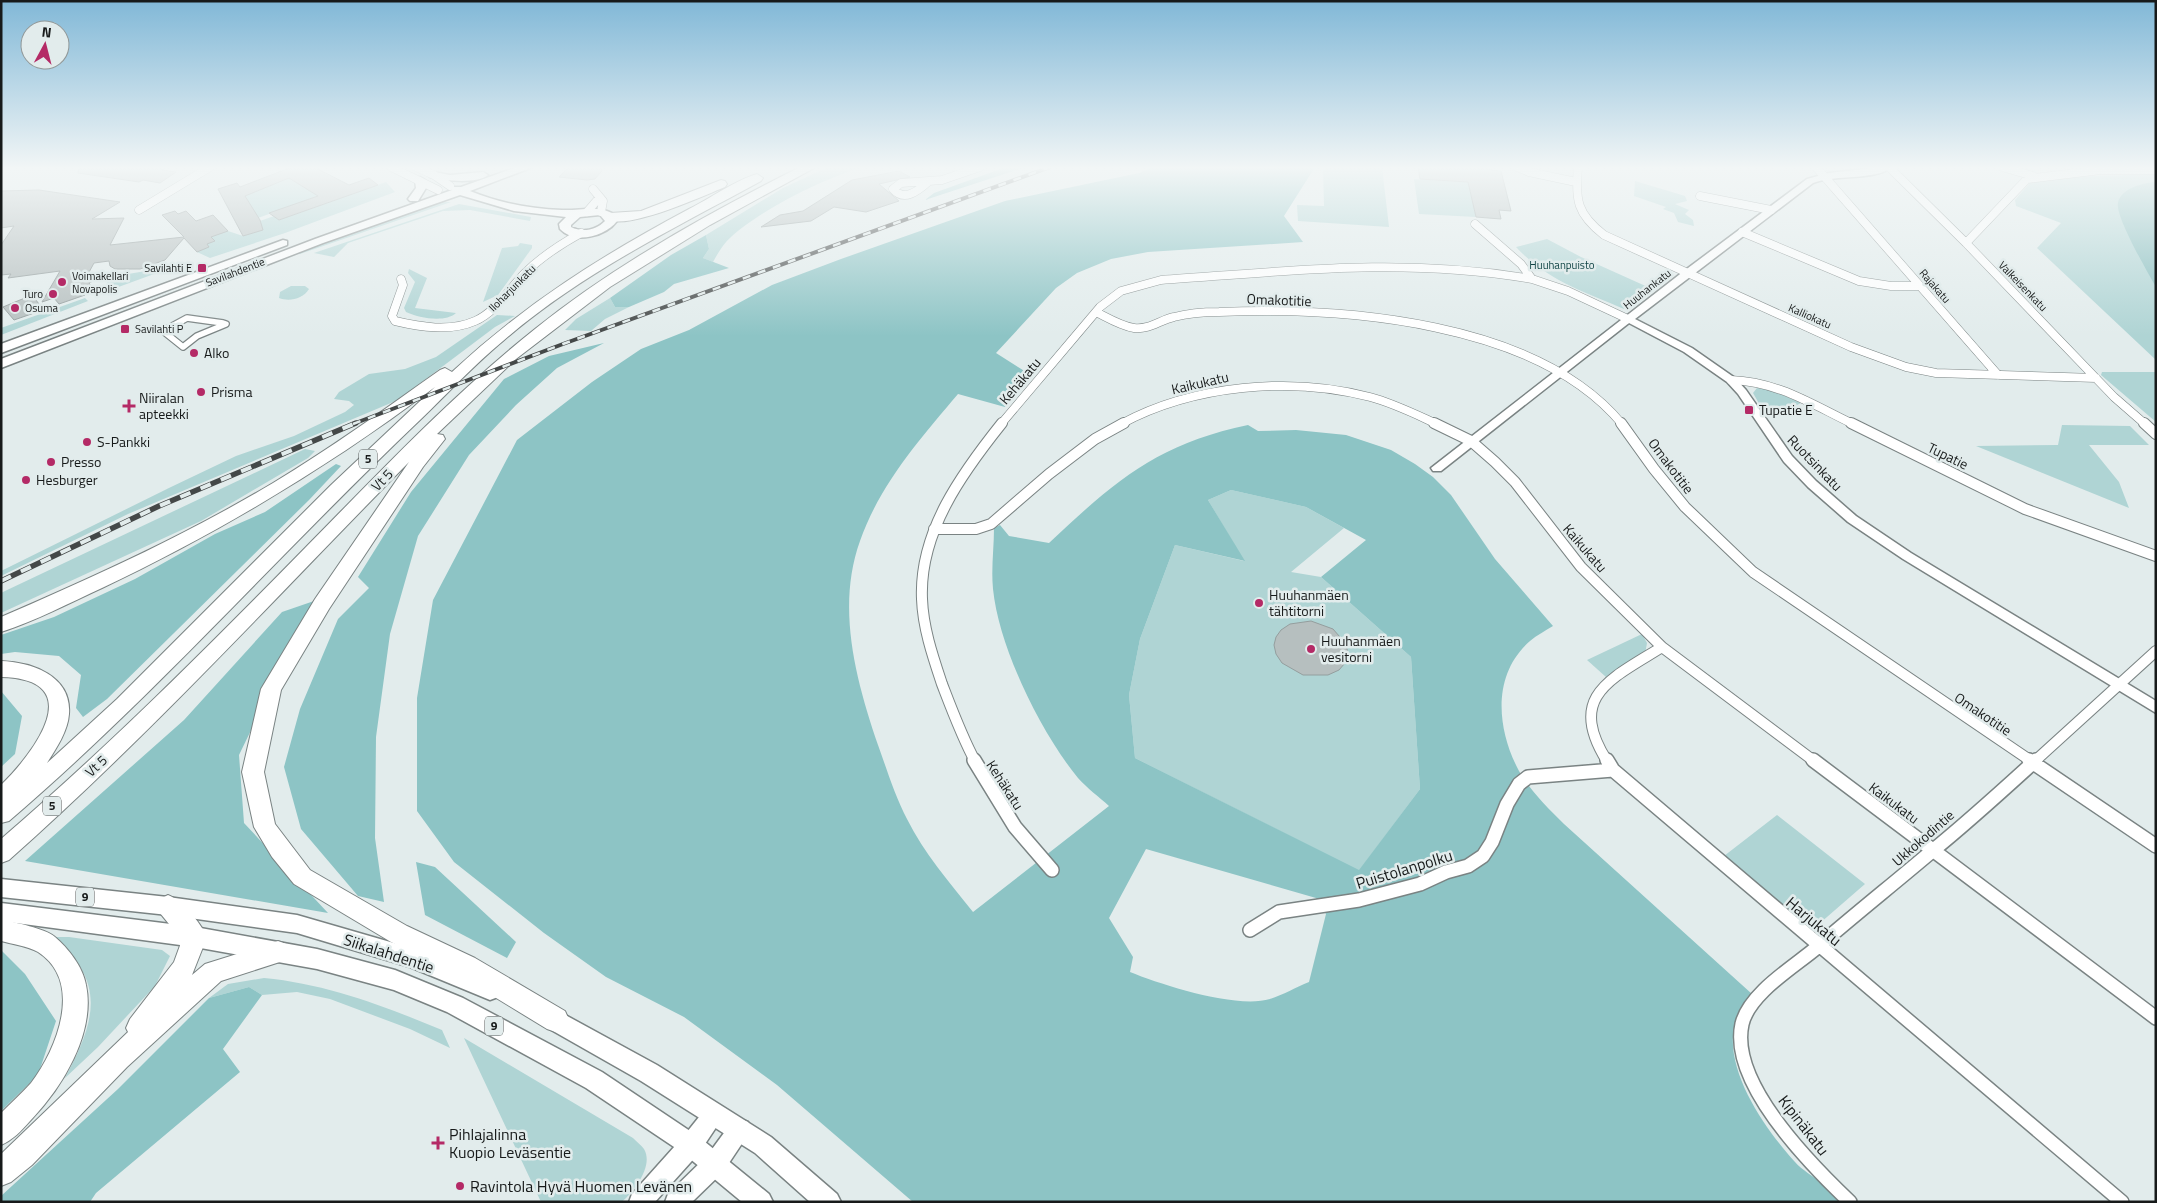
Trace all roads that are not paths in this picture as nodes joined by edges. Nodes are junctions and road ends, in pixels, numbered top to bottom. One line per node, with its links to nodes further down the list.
1 (344, 223): 17 (main road, Savilahdentie)
2 (365, 223): 18 (main road, Savilahdentie)
3 (561, 223): 14 (main road)
4 (570, 223): 14 (main road)
5 (608, 223): 16 (main road)
6 (671, 223): 30 (highway, Vt 5 / 5)
7 (702, 223): 33 (highway, Vt 5 / 5)
8 (1590, 223): 21 (street, Kalliokatu)
9 (1754, 223): 15 (street, Huuhankatu)
10 (1865, 223): 25 (street, Rajakatu)
11 (1946, 223): 19 (street, Valkeisenkatu)
12 (1985, 223): 19 (street)
13 (1475, 224): 23 (street)
14 (566, 227): 16 (main road); 20 (street, Iloharjunkatu)
15 (1742, 232): 21 (street, Huuhankatu); 25 (street)
16 (581, 233): 20 (street, Iloharjunkatu)
17 (307, 236): 24 (main road, Savilahdentie); 31 (main road)
18 (319, 241): 24 (main road, Savilahdentie); 35 (main road)
19 (1966, 243): 38 (street, Valkeisenkatu)
20 (553, 249): 22 (street, Iloharjunkatu)
21 (1687, 273): 29 (street, Huuhankatu); 37 (street, Kalliokatu)
22 (401, 279)
23 (1532, 279): 27 (street, Kehäkatu); 29 (street, Ruotsinkatu)
24 (196, 283): 26 (main road, Savilahdentie)
25 (1920, 286): 37 (street, Rajakatu)
26 (123, 311): 32 (main road, Savilahdentie); 34 (main road, Savilahdentie)
27 (1096, 312): 36 (street, Omakotitie); 43 (street, Kehäkatu)
28 (187, 318): 28 (street)
29 (1628, 319): 36 (street, Huuhankatu); 39 (street, Ruotsinkatu)
30 (498, 337): 45 (highway); 54 (highway, Vt 5 / 5)
31 (1, 349)
32 (1, 354)
33 (514, 354): 55 (highway, Vt 5 / 5); 69 (highway)
34 (1, 364)
35 (1, 369)
36 (1558, 373): 41 (street, Huuhankatu); 51 (street, Omakotitie)
37 (1998, 375): 38 (street, Kalliokatu)
38 (2096, 378): 40 (street, Valkeisenkatu)
39 (1731, 380): 44 (street, Tupatie); 49 (street, Ruotsinkatu)
40 (2156, 434)
41 (1471, 441): 42 (street, Huuhankatu); 43 (street, Kaikukatu); 46 (street, Kaikukatu)
42 (1438, 468)
43 (934, 529): 59 (street, Kehäkatu)
44 (2156, 556)
45 (1, 625)
46 (1662, 647): 52 (street, Harjukatu); 57 (street, Kaikukatu)
47 (2156, 651): 49 (street, Ukkokodintie)
48 (1, 669): 53 (highway)
49 (2119, 686): 50 (street, Ruotsinkatu); 51 (street, Ukkokodintie)
50 (2156, 708)
51 (2031, 763): 56 (street, Omakotitie); 57 (street, Ukkokodintie)
52 (1613, 770): 64 (street, Puistolanpolku); 66 (street, Harjukatu)
53 (1, 799)
54 (1, 814)
55 (14, 844): 58 (highway, Vt 5)
56 (2156, 846)
57 (1934, 850): 66 (street, Ukkokodintie); 68 (street, Kaikukatu)
58 (1, 860)
59 (1052, 870)
60 (1, 888): 61 (main road, Siikalahdentie / 9)
61 (168, 906): 65 (highway); 69 (main road, Siikalahdentie / 9)
62 (1, 912): 65 (main road, Siikalahdentie / 9)
63 (1, 930): 74 (highway)
64 (1250, 930)
65 (195, 937): 67 (main road, Siikalahdentie / 9); 70 (highway)
66 (1818, 946): 71 (street, Ukkokodintie); 83 (street, Harjukatu)
67 (278, 952): 70 (highway); 75 (main road, Siikalahdentie / 9)
68 (2156, 1018)
69 (556, 1020): 72 (main road, Siikalahdentie / 9)
70 (118, 1058): 77 (highway)
71 (1745, 1061): 82 (street, Kipinäkatu)
72 (714, 1114): 73 (main road, Siikalahdentie / 9); 75 (main road)
73 (740, 1130): 76 (main road); 81 (main road, 9)
74 (1, 1132)
75 (690, 1145): 76 (main road, Siikalahdentie / 9); 78 (main road)
76 (715, 1164): 79 (main road); 80 (main road, 9)
77 (1, 1172)
78 (640, 1202)
79 (676, 1202)
80 (761, 1202)
81 (829, 1202)
82 (1850, 1202)
83 (2122, 1202)

